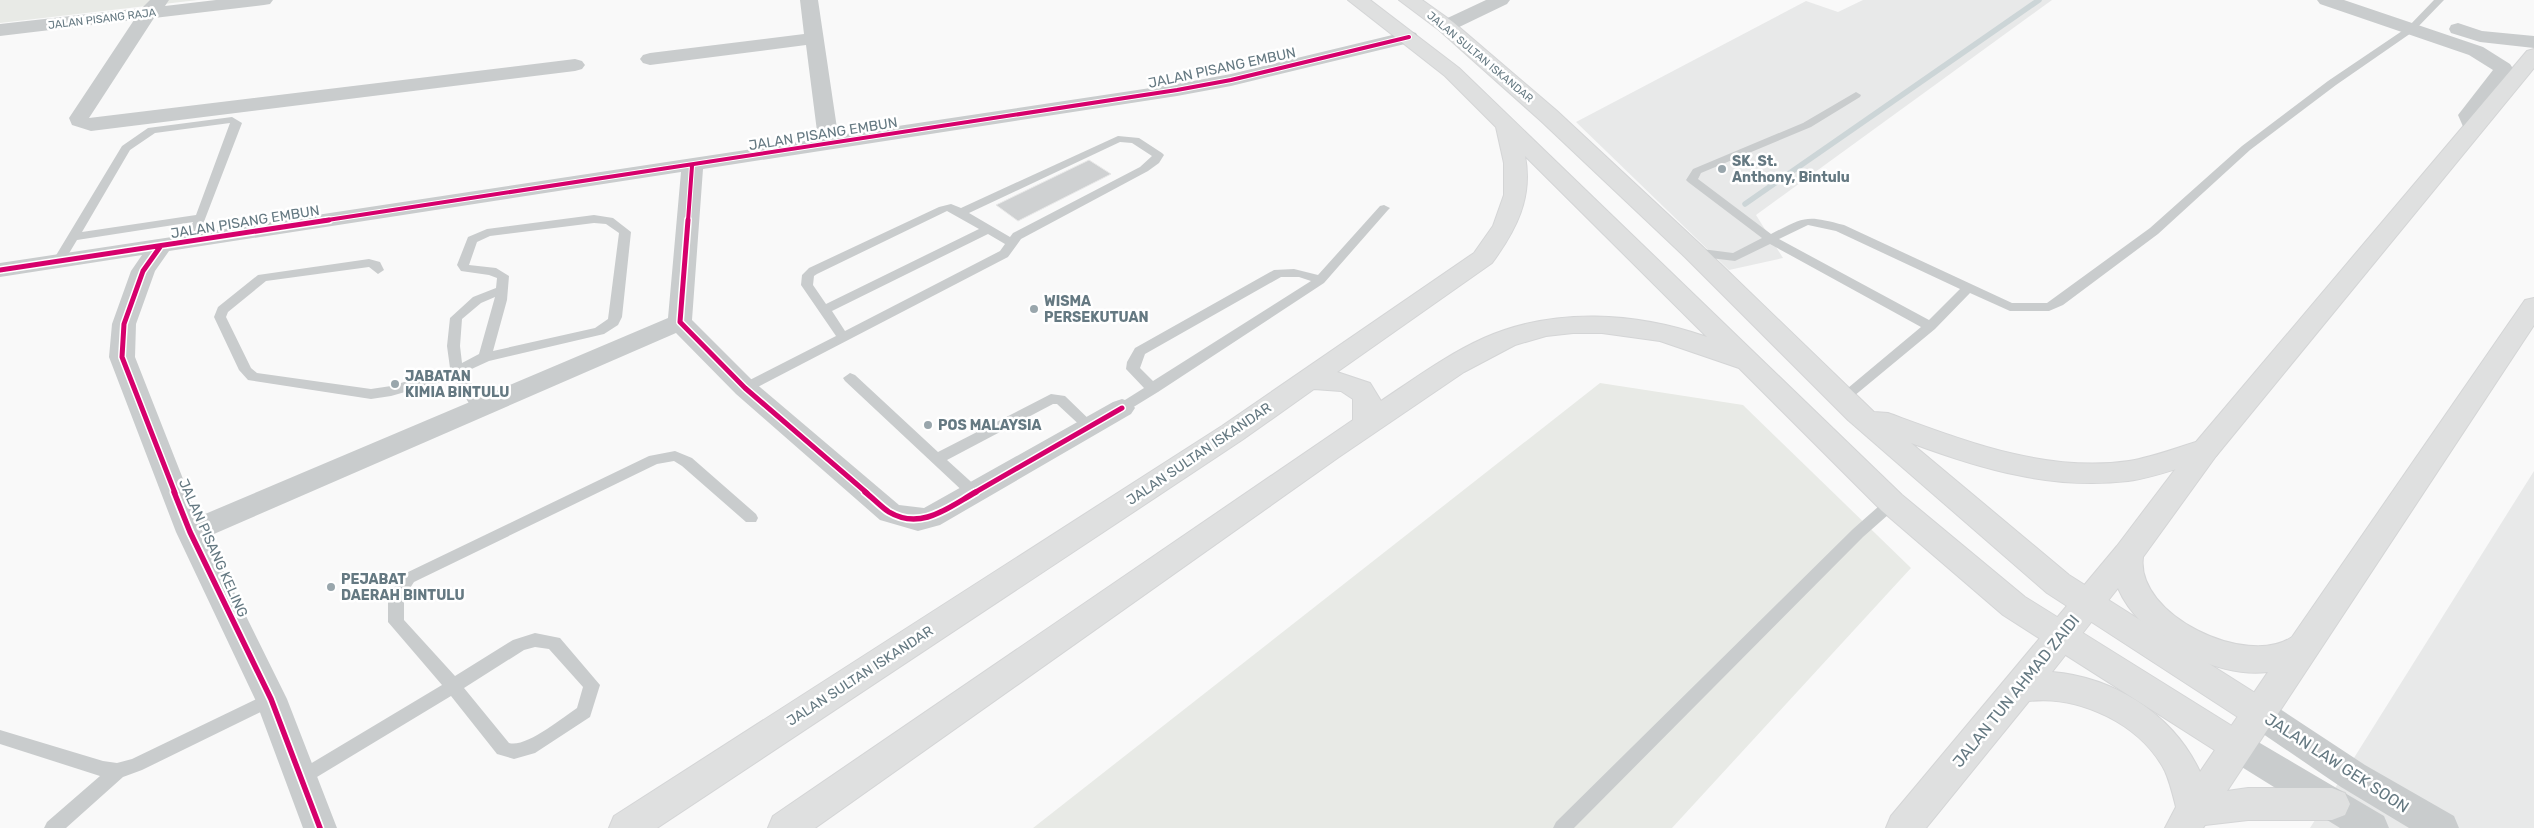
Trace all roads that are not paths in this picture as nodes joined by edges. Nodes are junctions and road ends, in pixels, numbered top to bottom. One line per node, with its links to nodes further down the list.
1 (264, 0): 9 (street, JALAN PISANG RAJA)
2 (810, 0): 14 (street)
3 (1358, 0): 13 (main road, JALAN SULTAN ISKANDAR)
4 (1409, 0): 11 (main road, JALAN SULTAN ISKANDAR)
5 (1501, 0): 11 (street)
6 (2326, 0): 10 (street)
7 (2370, 0): 10 (street)
8 (2439, 0): 10 (lane)
9 (154, 7): 12 (street, JALAN PISANG RAJA); 18 (street)
10 (2417, 23): 15 (street); 21 (street); 38 (lane)
11 (1446, 26): 33 (main road, JALAN SULTAN ISKANDAR)
12 (0, 30)
13 (1409, 37): 20 (main road, JALAN SULTAN ISKANDAR); 22 (street, JALAN PISANG EMBUN)
14 (815, 38): 17 (street); 22 (street)
15 (2534, 42)
16 (2534, 55): 21 (main road, JALAN TUN AHMAD ZAIDI)
17 (650, 59)
18 (575, 66)
19 (1856, 95): 29 (lane)
20 (1506, 125): 47 (main road); 49 (main road, JALAN SULTAN ISKANDAR)
21 (2472, 127): 57 (main road, JALAN TUN AHMAD ZAIDI)
22 (829, 144): 23 (street, JALAN PISANG EMBUN)
23 (692, 166): 30 (street, JALAN PISANG EMBUN); 42 (street)
24 (1384, 208): 37 (lane)
25 (960, 212): 27 (lane); 31 (lane); 41 (lane)
26 (198, 218): 28 (lane); 28 (lane); 30 (lane)
27 (988, 229): 31 (lane); 41 (lane)
28 (72, 236): 34 (lane)
29 (1772, 240): 33 (lane); 38 (lane); 43 (lane)
30 (191, 242): 32 (street, JALAN PISANG EMBUN)
31 (1012, 243): 44 (lane)
32 (160, 247): 34 (street, JALAN PISANG EMBUN); 62 (street, JALAN PISANG KELING)
33 (1694, 252): 52 (main road, JALAN SULTAN ISKANDAR)
34 (58, 262): 35 (street, JALAN PISANG EMBUN)
35 (0, 270)
36 (378, 270): 46 (lane)
37 (1320, 280): 51 (lane); 51 (lane)
38 (1967, 289): 43 (lane)
39 (502, 290): 45 (lane); 45 (lane); 46 (lane)
40 (2534, 306): 66 (main road)
41 (824, 310): 44 (lane)
42 (680, 322): 50 (street); 54 (street)
43 (1930, 326): 52 (lane)
44 (843, 337): 50 (lane)
45 (485, 358): 46 (lane)
46 (457, 372): 54 (lane)
47 (1762, 373): 55 (main road); 60 (main road)
48 (850, 378): 58 (lane)
49 (1308, 380): 55 (main road); 79 (main road, JALAN SULTAN ISKANDAR)
50 (745, 388): 59 (street)
51 (1153, 389): 53 (lane)
52 (1850, 405): 57 (main road); 64 (main road, JALAN SULTAN ISKANDAR)
53 (1122, 408): 56 (street)
54 (479, 409): 62 (street)
55 (1366, 424): 80 (main road)
56 (1090, 427): 58 (lane); 59 (street)
57 (2206, 449): 63 (main road, JALAN TUN AHMAD ZAIDI)
58 (936, 459): 59 (lane)
59 (974, 493)
60 (1892, 502): 65 (main road); 81 (lane)
61 (751, 518): 67 (lane)
62 (190, 532): 69 (street, JALAN PISANG KELING)
63 (2128, 554): 64 (main road, JALAN TUN AHMAD ZAIDI); 66 (main road)
64 (2088, 603): 65 (main road, JALAN TUN AHMAD ZAIDI); 70 (main road, JALAN SULTAN ISKANDAR)
65 (2062, 636): 68 (main road, JALAN TUN AHMAD ZAIDI); 72 (main road)
66 (2305, 645): 70 (main road)
67 (453, 686): 67 (lane); 74 (lane)
68 (2020, 688): 76 (main road); 82 (main road, JALAN TUN AHMAD ZAIDI)
69 (271, 699): 73 (lane); 74 (street, JALAN PISANG KELING)
70 (2258, 713): 72 (main road); 84 (street, JALAN LAW GEK SOON)
71 (0, 737): 73 (lane)
72 (2236, 746): 75 (street); 76 (main road)
73 (117, 771): 77 (lane)
74 (301, 778): 78 (street, JALAN PISANG KELING)
75 (2332, 804): 76 (main road); 83 (street)
76 (2189, 819)
77 (53, 828)
78 (320, 828)
79 (627, 828)
80 (786, 828)
81 (1562, 828)
82 (1904, 828)
83 (2370, 828)
84 (2441, 828)

